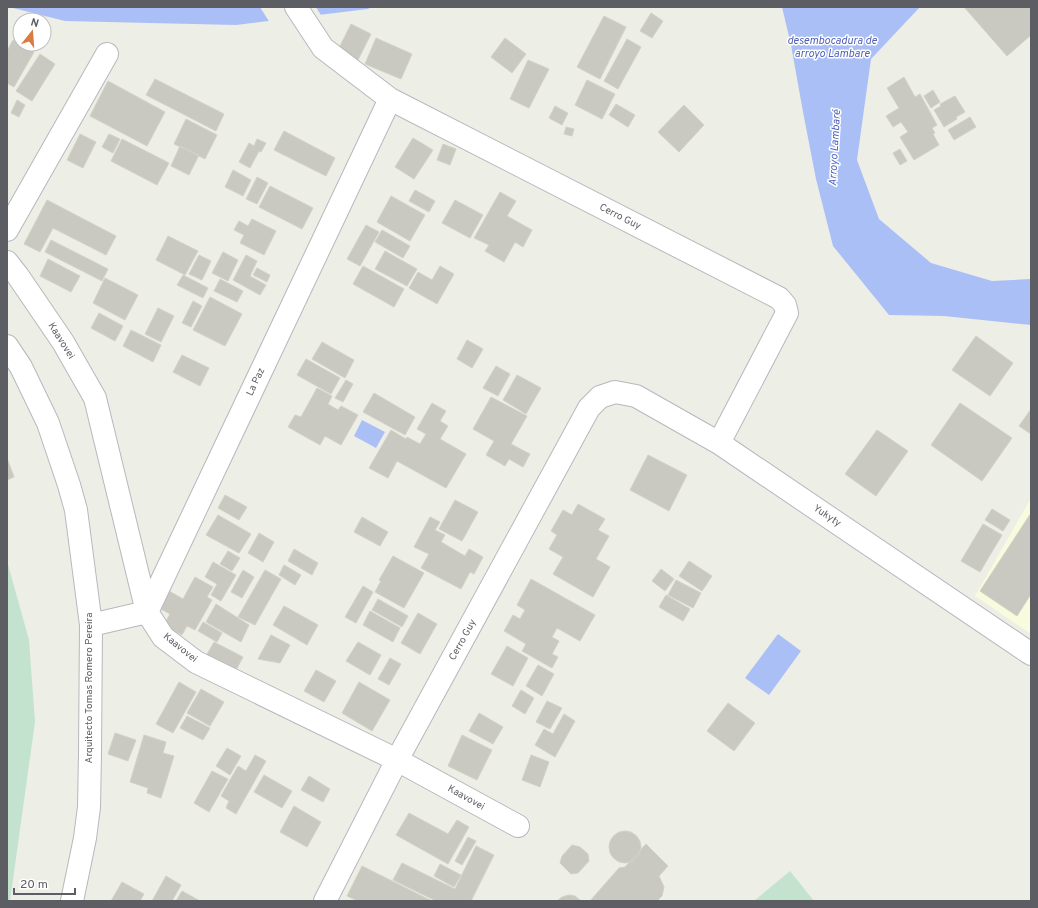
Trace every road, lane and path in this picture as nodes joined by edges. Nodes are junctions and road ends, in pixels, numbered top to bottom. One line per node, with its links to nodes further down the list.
1 (296, 7): 3 (street, Cerro Guy)
2 (107, 54): 4 (street)
3 (390, 99): 8 (street, Cerro Guy); 9 (street, La Paz)
4 (7, 230)
5 (7, 262): 9 (street, Kaavovei)
6 (7, 346): 10 (street, Arquitecto Tomas Romero Pereira)
7 (615, 392): 8 (street, Yukyty); 12 (street, Cerro Guy)
8 (719, 443): 11 (street, Yukyty)
9 (147, 612): 10 (street); 12 (street, Kaavovei)
10 (91, 625): 14 (street, Arquitecto Tomas Romero Pereira)
11 (1031, 654)
12 (398, 760): 13 (street, Kaavovei); 15 (street, Cerro Guy)
13 (518, 826)
14 (72, 901)
15 (324, 901)

